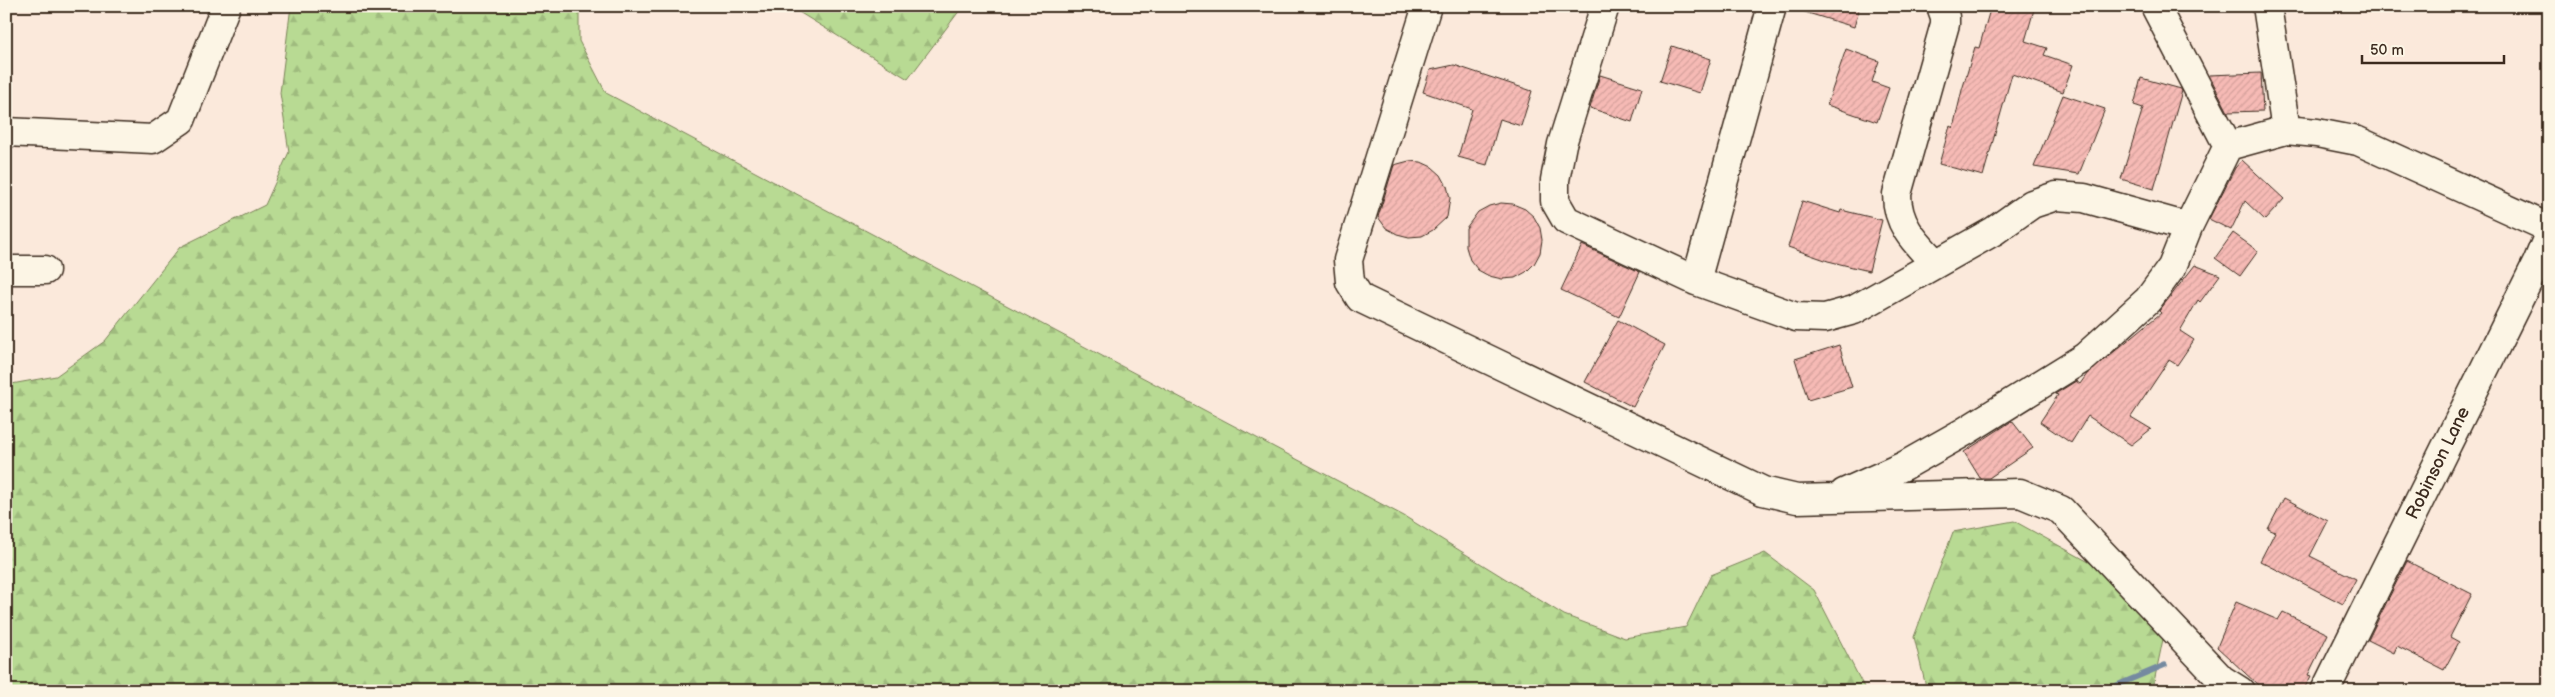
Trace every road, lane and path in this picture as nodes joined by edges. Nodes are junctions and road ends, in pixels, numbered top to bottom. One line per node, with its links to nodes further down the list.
1 (226, 6): 9 (street)
2 (1427, 6): 18 (street)
3 (1605, 6): 17 (street)
4 (1772, 6): 17 (street)
5 (1941, 6): 14 (street)
6 (2155, 6): 10 (street)
7 (2267, 6): 8 (street)
8 (2286, 130): 10 (street); 12 (street)
9 (6, 132)
10 (2228, 146): 11 (street)
11 (2188, 227): 14 (street); 18 (street)
12 (2549, 228)
13 (2549, 234): 20 (street, Robinson Lane)
14 (1935, 263): 17 (street)
15 (6, 270): 16 (street)
16 (45, 270)
17 (1696, 281)
18 (1833, 497): 19 (street)
19 (2240, 691)
20 (2325, 691)

